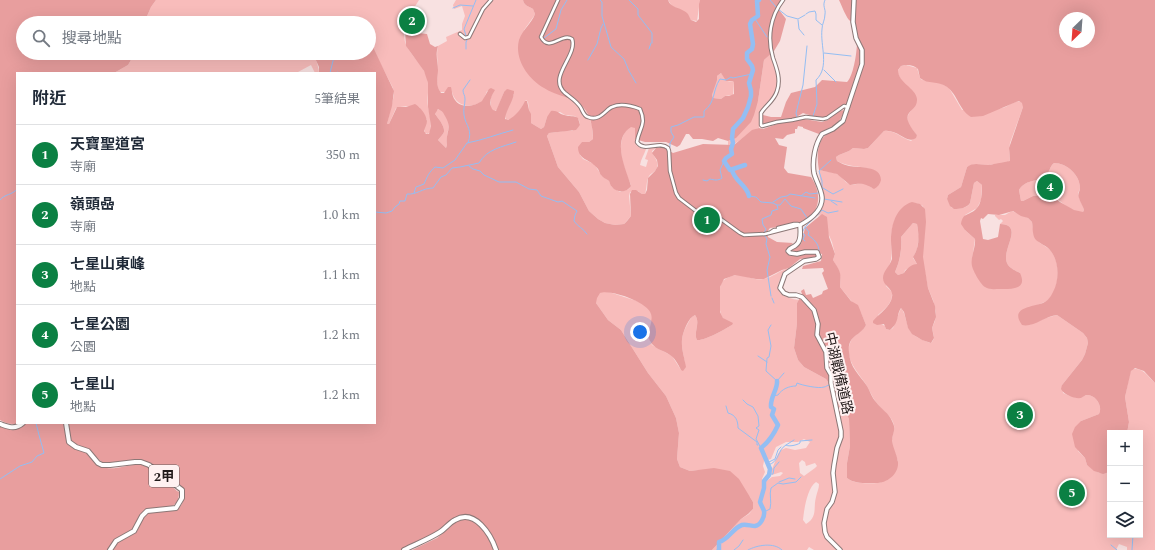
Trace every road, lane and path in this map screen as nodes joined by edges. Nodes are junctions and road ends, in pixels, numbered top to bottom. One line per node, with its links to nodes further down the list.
1 (491, 0): 5 (street)
2 (558, 0): 10 (street)
3 (783, 0): 6 (street)
4 (854, 0): 6 (street)
5 (460, 34)
6 (848, 107): 7 (street)
7 (800, 225): 8 (street); 9 (street); 10 (street); 17 (street, 中湖戰備道路)
8 (778, 228): 9 (street); 10 (street)
9 (774, 230): 10 (street)
10 (770, 232)
11 (0, 424): 12 (main road)
12 (22, 424)
13 (66, 424): 14 (main road, 2甲)
14 (110, 550)
15 (404, 550): 16 (main road)
16 (496, 550)
17 (840, 550)

